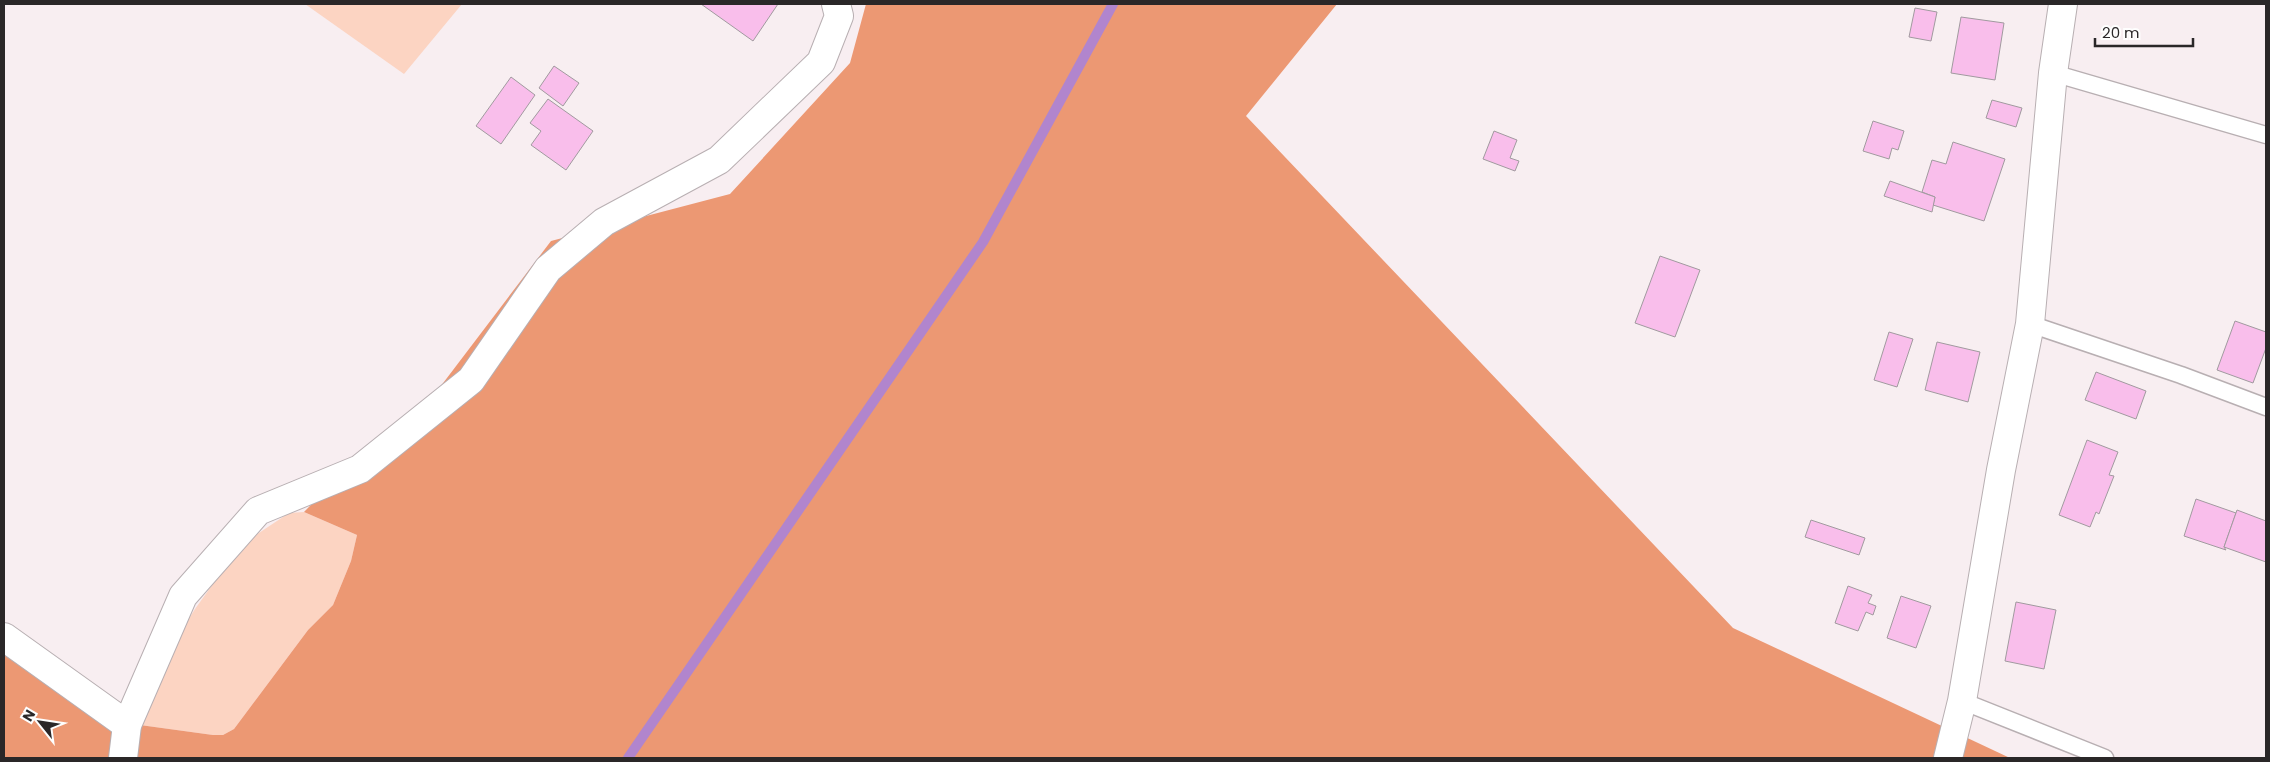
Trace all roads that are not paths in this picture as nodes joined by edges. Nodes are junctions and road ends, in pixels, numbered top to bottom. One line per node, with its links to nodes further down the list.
1 (836, 4): 9 (street)
2 (2063, 4): 3 (street)
3 (2053, 73): 4 (lane); 5 (street)
4 (2266, 135)
5 (2030, 324): 6 (lane); 8 (street)
6 (2266, 407)
7 (4, 637): 9 (street)
8 (1962, 702): 11 (street); 12 (lane)
9 (127, 725): 10 (street)
10 (123, 758)
11 (1948, 758)
12 (2105, 758)

